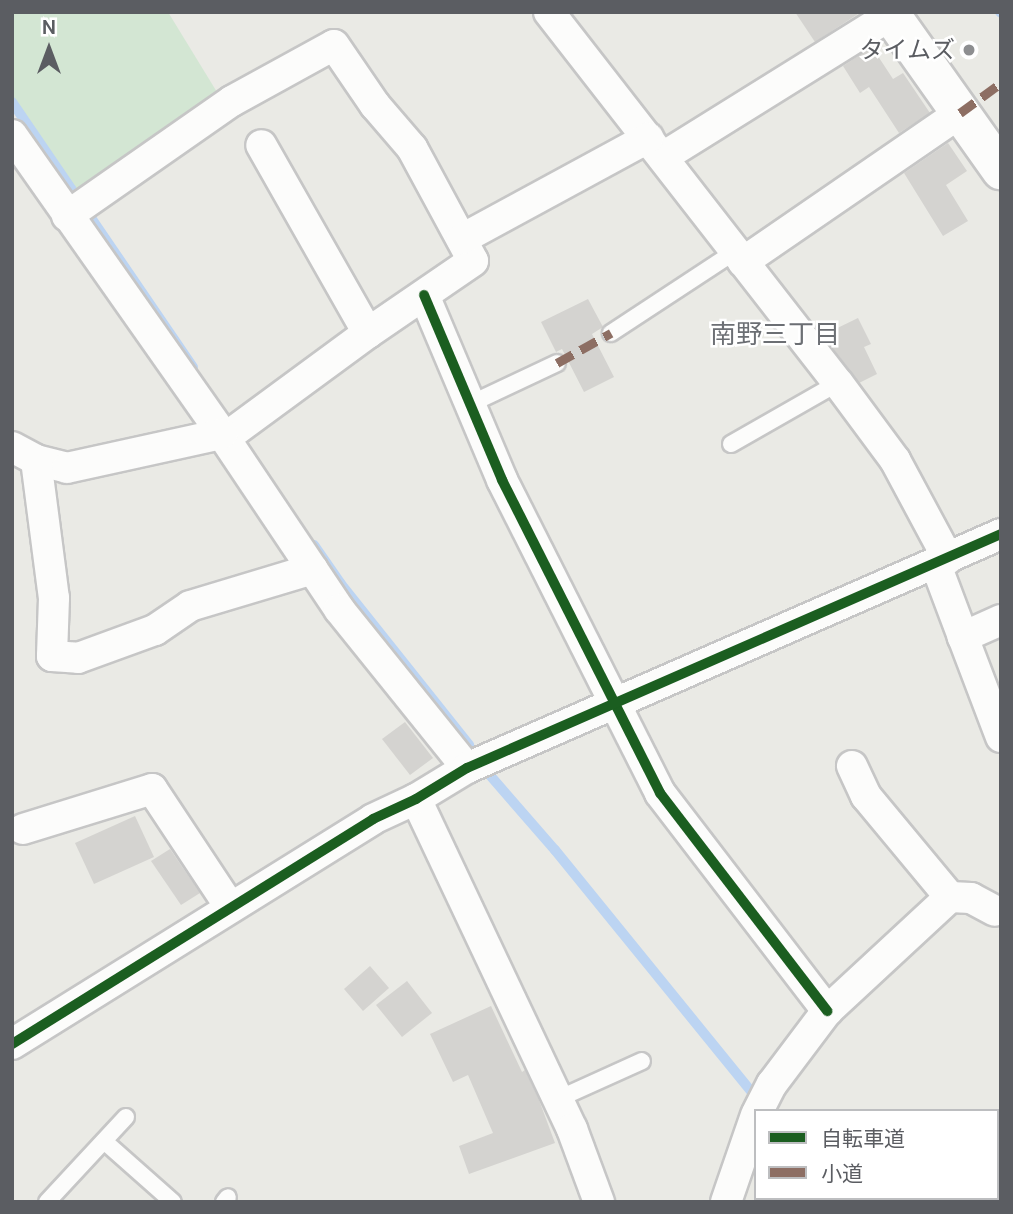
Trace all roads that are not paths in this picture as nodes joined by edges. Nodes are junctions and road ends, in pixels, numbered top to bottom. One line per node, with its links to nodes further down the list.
1 (549, 12): 6 (street)
2 (890, 14): 3 (main road); 6 (street)
3 (960, 113): 7 (main road); 10 (street)
4 (12, 135): 8 (street)
5 (261, 145): 12 (street)
6 (655, 147): 9 (street); 10 (street)
7 (1001, 170)
8 (67, 216): 9 (street); 17 (street)
9 (461, 239): 11 (street)
10 (740, 256): 13 (lane); 15 (street)
11 (424, 295): 12 (street); 16 (street)
12 (368, 333): 17 (street)
13 (611, 333)
14 (557, 363): 16 (lane)
15 (838, 383): 18 (lane); 21 (street)
16 (470, 404): 25 (street)
17 (223, 436): 19 (street); 22 (street)
18 (732, 444)
19 (24, 453): 22 (street)
20 (1001, 534): 21 (street)
21 (942, 562): 24 (street); 25 (street)
22 (313, 569): 28 (street)
23 (1001, 620): 24 (street)
24 (963, 636): 26 (street)
25 (614, 703): 28 (street); 34 (street)
26 (1001, 737)
27 (852, 766): 31 (street)
28 (467, 768): 29 (street)
29 (416, 799): 32 (street); 37 (street)
30 (23, 830): 32 (street)
31 (950, 897): 33 (street); 34 (street)
32 (230, 907): 35 (street)
33 (999, 911)
34 (827, 1011): 38 (street)
35 (12, 1044)
36 (642, 1060): 37 (lane)
37 (558, 1099): 44 (street)
38 (760, 1109)
39 (126, 1117): 41 (lane)
40 (754, 1122): 45 (street)
41 (104, 1140): 42 (lane); 43 (lane)
42 (47, 1202)
43 (173, 1202)
44 (599, 1202)
45 (726, 1202)

